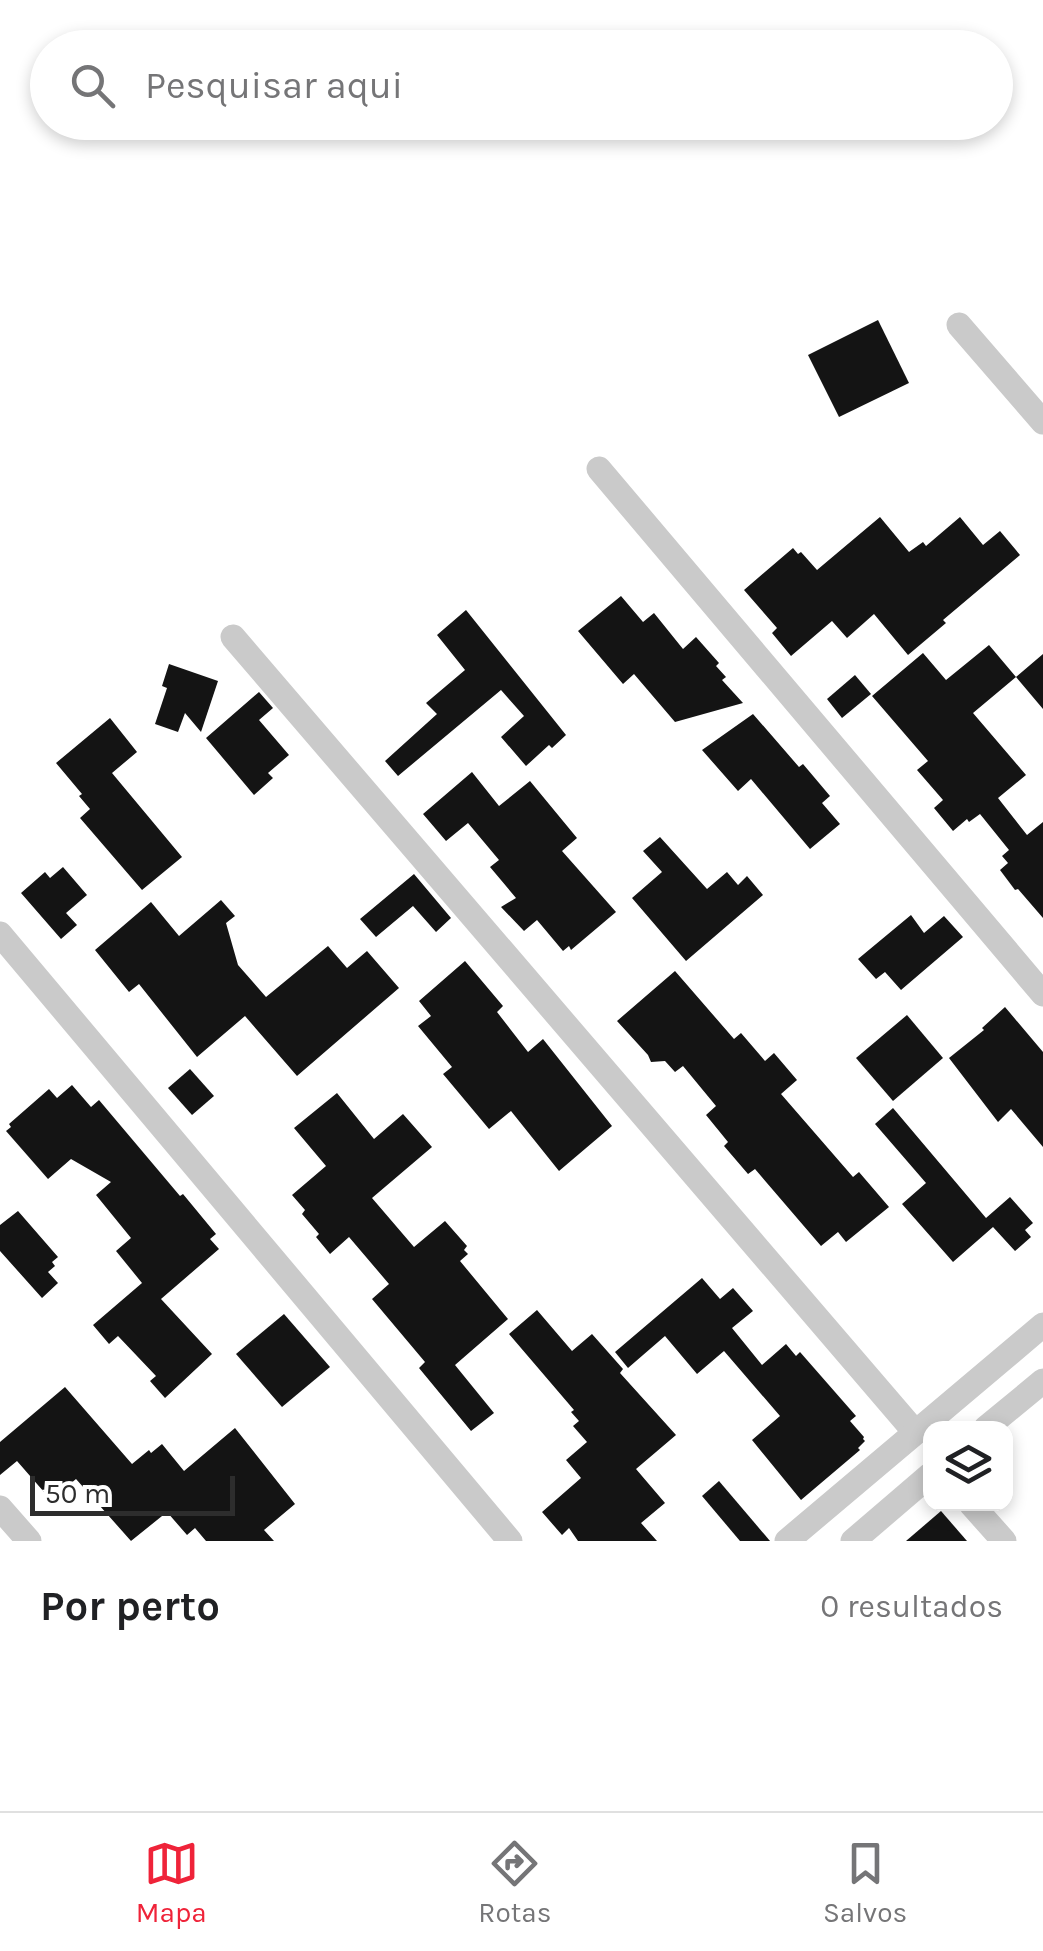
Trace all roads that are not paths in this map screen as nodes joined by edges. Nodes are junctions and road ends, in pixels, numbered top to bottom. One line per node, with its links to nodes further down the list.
1 (959, 325): 2 (street)
2 (1043, 422)
3 (600, 470): 6 (street)
4 (233, 636): 12 (street)
5 (0, 934): 19 (street)
6 (1043, 994)
7 (1043, 1325): 9 (street)
8 (1043, 1381): 11 (street)
9 (964, 1391): 10 (street); 12 (street)
10 (989, 1421)
11 (995, 1421)
12 (916, 1432): 13 (street)
13 (874, 1467): 15 (street); 20 (street)
14 (923, 1481): 15 (street)
15 (896, 1504): 21 (street)
16 (0, 1508): 18 (street)
17 (977, 1511): 22 (street)
18 (29, 1541)
19 (510, 1541)
20 (787, 1541)
21 (853, 1541)
22 (1004, 1541)

